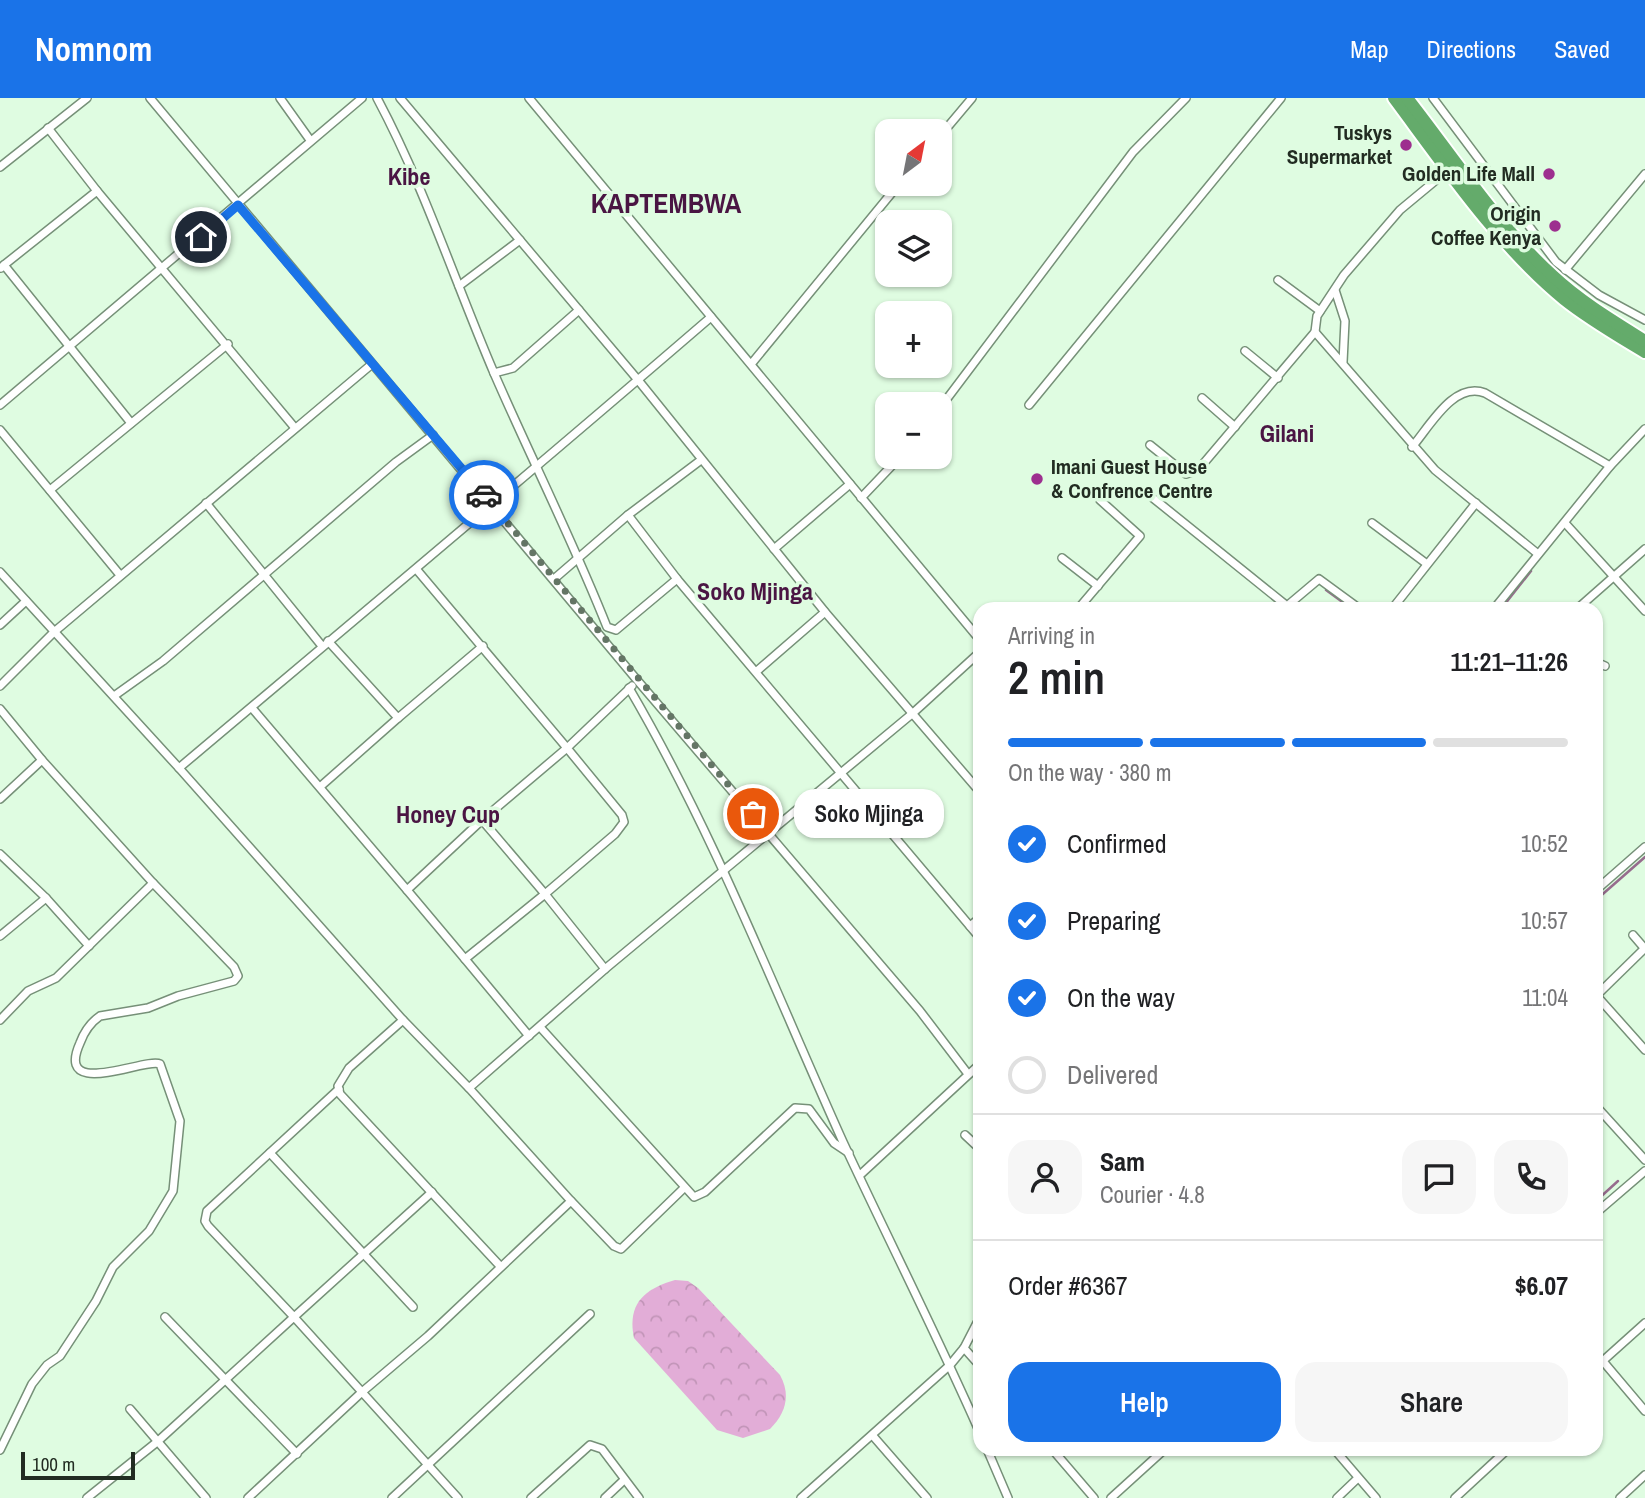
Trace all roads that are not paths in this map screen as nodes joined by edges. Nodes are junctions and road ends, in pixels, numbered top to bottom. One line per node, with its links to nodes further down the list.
1 (87, 98): 17 (street)
2 (150, 98): 15 (street)
3 (160, 98): 15 (street)
4 (280, 98): 18 (street)
5 (362, 98): 18 (street)
6 (377, 98): 30 (street)
7 (400, 98): 25 (street)
8 (529, 98): 34 (street)
9 (972, 98): 16 (street)
10 (1186, 98): 48 (street)
11 (1281, 98): 51 (street)
12 (1394, 98): 20 (highway)
13 (1433, 98): 28 (street)
14 (1412, 100): 37 (highway)
15 (158, 108): 24 (street)
16 (952, 122)
17 (48, 128): 19 (street); 22 (street)
18 (310, 140): 24 (street)
19 (0, 167)
20 (1447, 171): 31 (street); 41 (highway)
21 (1645, 174): 28 (street)
22 (97, 191): 26 (street); 27 (street)
23 (889, 196): 44 (street)
24 (238, 205): 27 (street); 43 (street)
25 (520, 240): 30 (street); 32 (street)
26 (2, 267): 39 (street)
27 (164, 269): 38 (street); 39 (street)
28 (1565, 270): 35 (street)
29 (1278, 280): 33 (street)
30 (459, 286): 45 (street)
31 (1335, 290): 33 (street); 42 (street)
32 (579, 310): 45 (street); 47 (street)
33 (1320, 311): 36 (street)
34 (711, 317): 44 (street); 47 (street)
35 (1645, 320)
36 (1315, 332): 42 (street); 46 (street)
37 (1645, 341)
38 (228, 344): 52 (street); 54 (street)
39 (68, 347): 50 (street); 52 (street)
40 (1245, 351): 46 (street)
41 (1645, 352)
42 (1343, 362): 59 (street)
43 (372, 363): 54 (street); 57 (street)
44 (752, 363): 64 (street)
45 (494, 373): 61 (street)
46 (1278, 378): 53 (street)
47 (638, 380): 60 (street); 61 (street)
48 (952, 392)
49 (1202, 398): 53 (street)
50 (0, 405)
51 (1029, 405)
52 (131, 423): 65 (street)
53 (1235, 427): 58 (street)
54 (295, 428): 69 (street)
55 (1645, 429): 62 (street)
56 (0, 430): 65 (street)
57 (433, 435): 71 (street); 84 (street)
58 (1150, 445)
59 (1412, 447): 62 (street); 70 (street)
60 (701, 460): 72 (street); 75 (street)
61 (536, 465): 71 (street); 78 (street)
62 (1610, 466): 74 (street)
63 (888, 469): 66 (street)
64 (850, 484): 66 (street); 75 (street)
65 (50, 490): 83 (street)
66 (860, 498): 101 (street)
67 (1153, 498): 91 (street)
68 (1100, 500): 88 (street)
69 (206, 503): 83 (street); 84 (street)
70 (1476, 503): 77 (street); 80 (street)
71 (491, 504): 81 (street); 86 (street)
72 (628, 515): 78 (street); 87 (street)
73 (1372, 523): 80 (street)
74 (1565, 523): 77 (street); 85 (street)
75 (774, 549): 98 (street)
76 (1645, 549): 85 (street)
77 (1538, 554): 95 (street)
78 (580, 558): 86 (street); 87 (street)
79 (1062, 558): 88 (street)
80 (1427, 564): 94 (street)
81 (417, 570): 102 (street); 103 (street)
82 (0, 572): 89 (street)
83 (120, 575): 100 (street)
84 (265, 575): 102 (street); 109 (street)
85 (1614, 577): 96 (street); 97 (street)
86 (554, 579): 106 (street)
87 (677, 579): 105 (street)
88 (1098, 586): 90 (street)
89 (26, 601): 99 (street); 100 (street)
90 (1084, 602)
91 (1283, 602)
92 (1294, 602): 93 (street)
93 (1350, 602)
94 (1397, 602)
95 (1500, 602)
96 (1585, 602)
97 (1645, 611)
98 (825, 612): 105 (street); 112 (street)
99 (0, 625)
100 (54, 632): 107 (street); 109 (street)
101 (973, 632)
102 (325, 644): 110 (street); 113 (street)
103 (483, 646): 113 (street); 114 (street)
104 (973, 658): 112 (street)
105 (757, 671): 117 (street)
106 (637, 680): 108 (street); 122 (street)
107 (0, 686)
108 (629, 688): 114 (street); 125 (street)
109 (114, 696): 116 (street)
110 (252, 708): 116 (street); 119 (street)
111 (0, 709): 115 (street)
112 (913, 713): 117 (street); 118 (street)
113 (398, 718): 119 (street)
114 (567, 748): 121 (street); 129 (street)
115 (42, 760): 120 (street); 126 (street)
116 (179, 768): 143 (street)
117 (841, 773): 122 (street); 132 (street)
118 (973, 784)
119 (321, 786): 128 (street)
120 (0, 799)
121 (482, 820): 128 (street); 129 (street)
122 (770, 834): 125 (street); 148 (street)
123 (1645, 846): 127 (street)
124 (0, 853): 130 (street)
125 (724, 870): 139 (street); 155 (street)
126 (153, 883): 136 (street); 182 (street)
127 (1603, 884)
128 (407, 890): 138 (street)
129 (545, 894): 138 (street); 139 (street)
130 (46, 898): 135 (street); 136 (street)
131 (973, 924): 132 (street)
132 (970, 926): 133 (street)
133 (973, 930)
134 (1633, 935): 137 (street)
135 (0, 936)
136 (89, 946): 142 (street)
137 (1645, 948): 140 (street)
138 (465, 959): 145 (street)
139 (605, 969): 144 (street)
140 (1603, 988)
141 (1603, 1003): 146 (street)
142 (0, 1020)
143 (403, 1020): 149 (street); 150 (street)
144 (540, 1027): 145 (street); 159 (street)
145 (529, 1036): 149 (street)
146 (1645, 1050)
147 (973, 1070): 148 (street)
148 (968, 1074): 158 (street)
149 (469, 1088): 161 (street)
150 (339, 1089): 154 (street); 160 (street)
151 (1603, 1120): 156 (street)
152 (965, 1135): 153 (street)
153 (973, 1142)
154 (270, 1153): 163 (street); 168 (street)
155 (849, 1153): 158 (street); 159 (street)
156 (1645, 1160)
157 (1645, 1171): 162 (street)
158 (860, 1175): 174 (street)
159 (684, 1188): 161 (street)
160 (432, 1192): 163 (street); 164 (street)
161 (571, 1201): 164 (street)
162 (1603, 1207)
163 (363, 1254): 165 (street); 168 (street)
164 (500, 1266): 176 (street)
165 (413, 1307)
166 (590, 1314): 189 (street)
167 (165, 1317): 175 (street)
168 (294, 1317): 175 (street); 176 (street)
169 (1645, 1323): 173 (street)
170 (973, 1331): 171 (street)
171 (964, 1348): 172 (street); 174 (street)
172 (973, 1358)
173 (1603, 1361): 178 (street)
174 (950, 1365): 179 (street); 180 (street)
175 (227, 1381): 181 (street); 183 (street)
176 (362, 1392): 183 (street); 189 (street)
177 (130, 1409): 181 (street)
178 (1645, 1411)
179 (973, 1417)
180 (873, 1436): 201 (street); 202 (street)
181 (157, 1442): 193 (street); 194 (street)
182 (0, 1450)
183 (297, 1454): 195 (street)
184 (990, 1456): 203 (street)
185 (1058, 1456): 204 (street)
186 (1157, 1456): 205 (street)
187 (1343, 1456): 191 (street)
188 (1500, 1456): 208 (street)
189 (428, 1466): 196 (street); 197 (street)
190 (1645, 1475): 209 (street)
191 (1358, 1478): 206 (street); 207 (street)
192 (624, 1480): 198 (street); 199 (street); 200 (street)
193 (87, 1498)
194 (206, 1498)
195 (248, 1498)
196 (392, 1498)
197 (458, 1498)
198 (531, 1498)
199 (605, 1498)
200 (639, 1498)
201 (801, 1498)
202 (927, 1498)
203 (1008, 1498)
204 (1094, 1498)
205 (1111, 1498)
206 (1337, 1498)
207 (1376, 1498)
208 (1455, 1498)
209 (1620, 1498)

